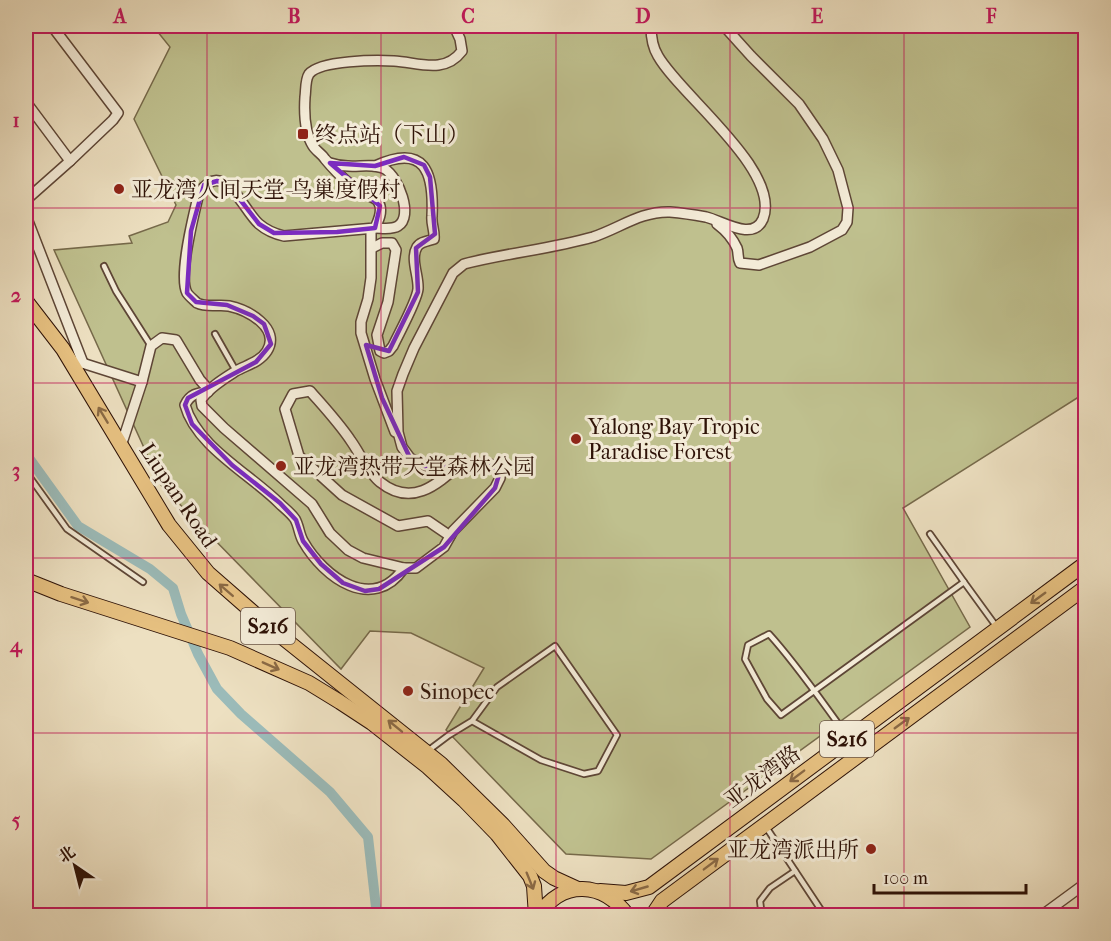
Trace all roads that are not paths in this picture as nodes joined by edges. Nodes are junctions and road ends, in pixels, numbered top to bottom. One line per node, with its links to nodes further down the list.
1 (52, 26): 6 (street)
2 (454, 26): 7 (street)
3 (651, 26): 11 (street)
4 (724, 26): 11 (street)
5 (26, 102): 6 (street)
6 (70, 161): 9 (street)
7 (330, 164): 8 (street); 12 (street)
8 (375, 166): 12 (street); 13 (street)
9 (26, 200)
10 (26, 216): 19 (street)
11 (709, 218): 24 (street)
12 (373, 228): 13 (street); 20 (street)
13 (372, 248): 24 (street)
14 (104, 266): 17 (lane)
15 (26, 302): 18 (main road, Liupan Road / S216)
16 (215, 334): 20 (lane)
17 (151, 346): 21 (street); 22 (street)
18 (69, 358): 19 (street); 23 (main road, Liupan Road / S216, one-way to 18)
19 (83, 363): 21 (street)
20 (236, 371): 22 (street)
21 (142, 382): 23 (street)
22 (208, 391): 30 (street); 30 (street)
23 (121, 446): 39 (main road, Liupan Road / S216, one-way to 23)
24 (402, 447): 25 (street)
25 (460, 464): 28 (street); 28 (street)
26 (26, 472): 32 (lane)
27 (930, 534): 33 (lane)
28 (450, 536): 30 (street)
29 (1086, 563): 35 (main road, 亚龙湾路 / S216, one-way to 35)
30 (405, 568)
31 (26, 580): 45 (main road, S216, one-way to 45)
32 (143, 582)
33 (964, 582): 35 (lane); 36 (lane)
34 (1086, 588): 40 (main road, 亚龙湾路 / S216, one-way to 34)
35 (998, 628): 38 (main road, 亚龙湾路 / S216)
36 (814, 692): 36 (lane); 38 (lane)
37 (472, 722): 37 (lane); 39 (lane)
38 (849, 738): 44 (main road, 亚龙湾路 / S216, one-way to 44)
39 (427, 752): 43 (main road, Liupan Road / S216)
40 (765, 824): 41 (lane); 47 (main road, 亚龙湾路 / S216, one-way to 40)
41 (795, 871): 48 (lane); 49 (lane)
42 (1086, 883): 50 (street)
43 (578, 889): 44 (main road, S216); 45 (main road, S216)
44 (600, 891): 46 (main road)
45 (537, 915)
46 (628, 915)
47 (652, 915)
48 (765, 915)
49 (825, 915)
50 (1041, 915)

